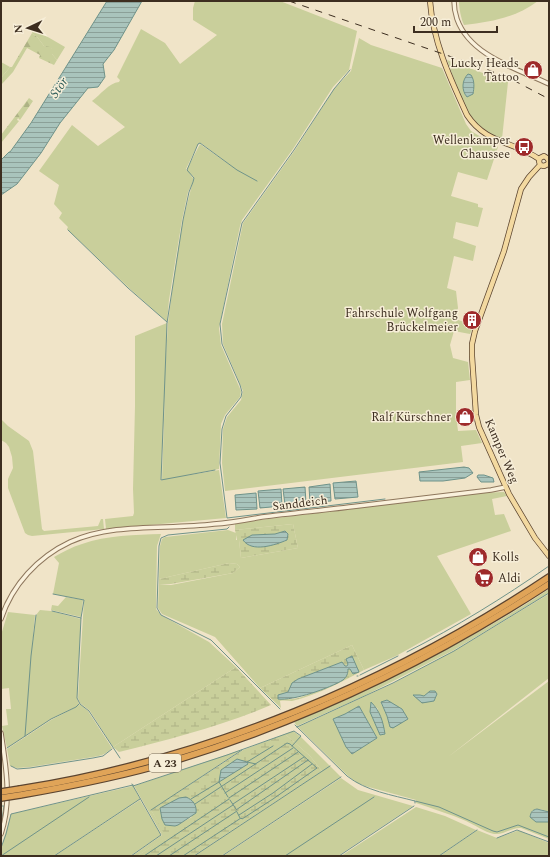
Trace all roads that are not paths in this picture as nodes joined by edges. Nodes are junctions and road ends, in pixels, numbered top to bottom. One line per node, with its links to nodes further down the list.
1 (430, 1): 4 (main road)
2 (454, 1): 3 (street)
3 (549, 84)
4 (539, 159): 5 (main road); 5 (main road, Kamper Weg)
5 (540, 165): 6 (main road, Kamper Weg)
6 (506, 487): 7 (main road, Kamper Weg); 10 (street, Sanddeich)
7 (549, 556)
8 (549, 577): 13 (highway, A 23)
9 (549, 584): 13 (highway, A 23)
10 (1, 619)
11 (1, 732): 15 (street)
12 (1, 792): 13 (highway, A 23, bridge)
13 (20, 792): 14 (highway, A 23, bridge)
14 (1, 798)
15 (1, 834)

